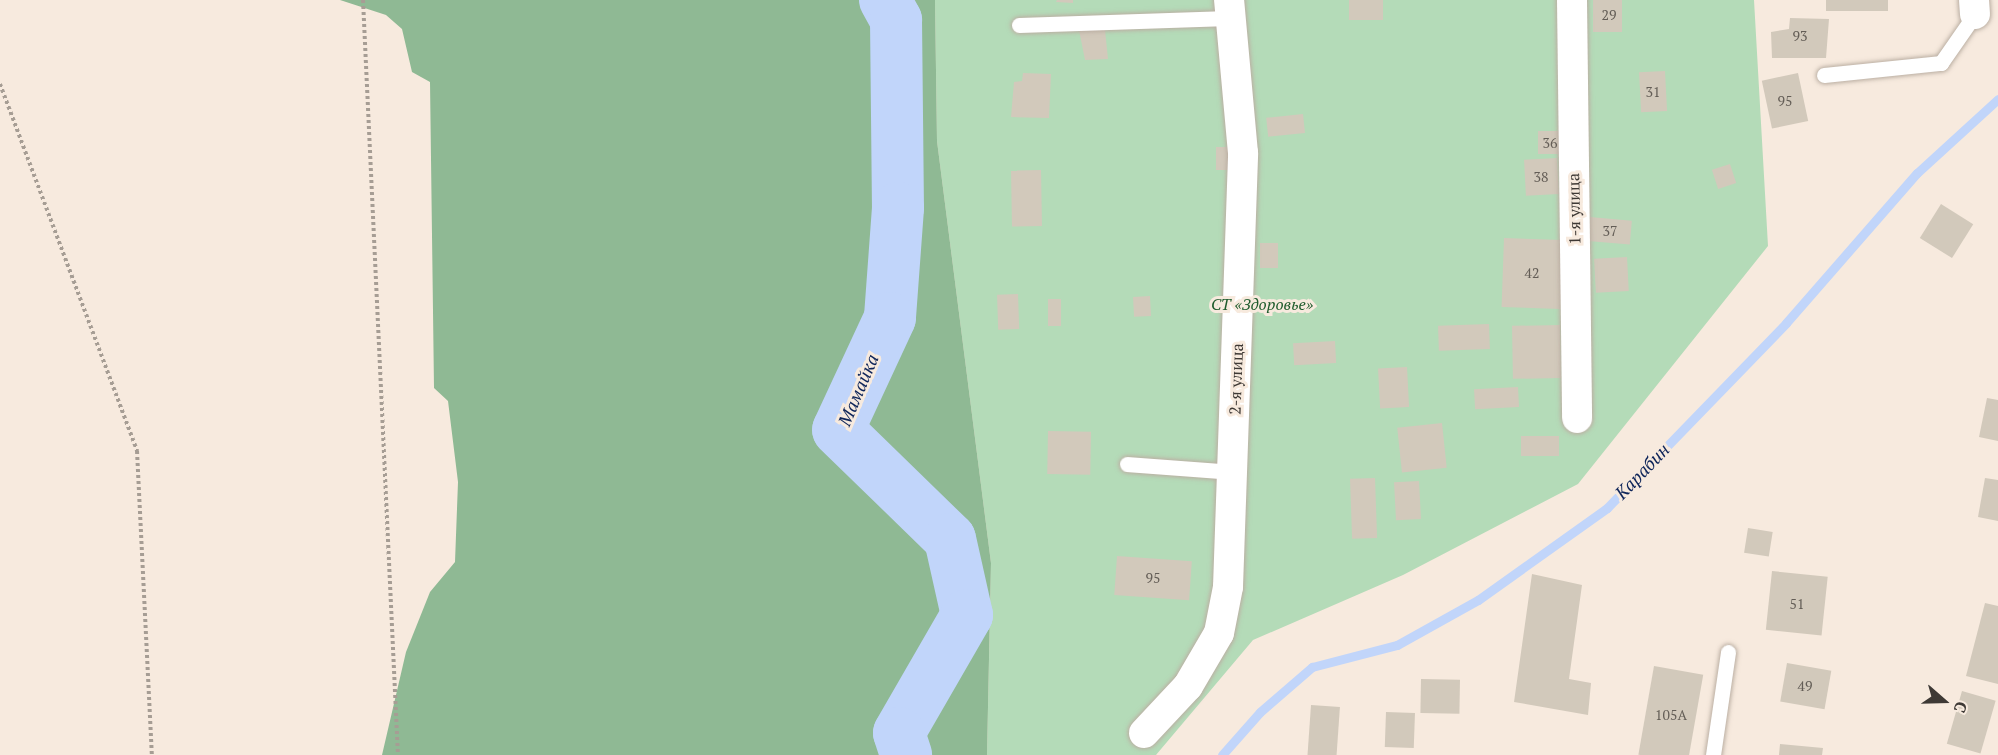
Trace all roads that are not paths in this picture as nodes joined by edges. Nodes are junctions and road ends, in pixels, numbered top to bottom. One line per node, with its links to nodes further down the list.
1 (1572, 0): 6 (street, 1-я улица)
2 (1975, 7): 5 (lane)
3 (1229, 9): 4 (lane); 8 (street, 2-я улица)
4 (1019, 25)
5 (1824, 75)
6 (1577, 418)
7 (1127, 464): 8 (lane)
8 (1233, 472): 10 (street, 2-я улица)
9 (1728, 652): 11 (lane)
10 (1144, 733)
11 (1713, 755)

